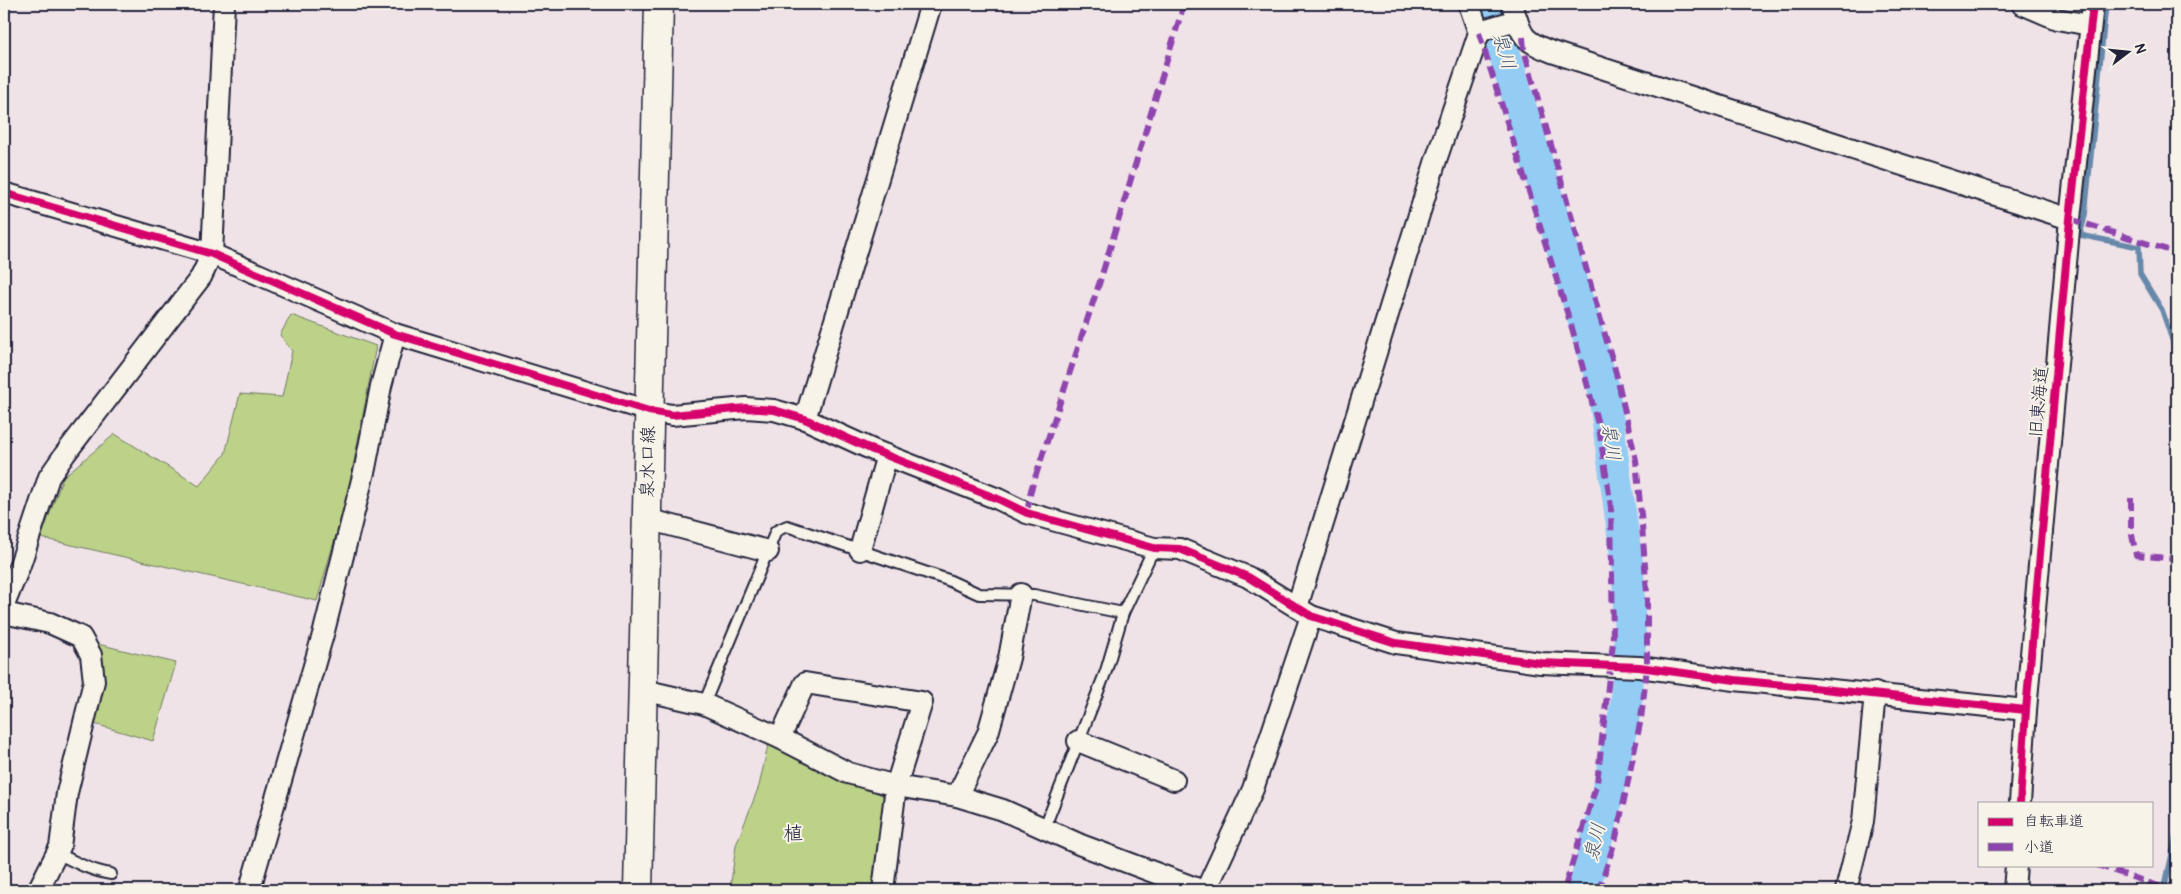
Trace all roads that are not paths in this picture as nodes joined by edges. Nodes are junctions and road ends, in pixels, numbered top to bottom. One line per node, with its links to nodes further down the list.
1 (224, 4): 12 (street)
2 (659, 4): 14 (main road, 泉水口線)
3 (931, 4): 15 (street)
4 (1469, 4): 9 (street)
5 (2022, 4): 8 (street)
6 (2093, 4): 8 (street, 旧東海道)
7 (1513, 15): 9 (street); 11 (street)
8 (2090, 25): 11 (street, 旧東海道)
9 (1482, 31): 23 (street)
10 (4, 193): 12 (street)
11 (2070, 220): 29 (street, 旧東海道)
12 (212, 254): 13 (street); 22 (street)
13 (395, 334): 14 (street); 41 (street)
14 (649, 411): 15 (street); 17 (main road, 泉水口線)
15 (805, 419): 16 (street)
16 (887, 456): 18 (street); 20 (street)
17 (646, 519): 19 (street); 26 (main road, 泉水口線)
18 (1154, 548): 23 (street); 25 (lane)
19 (768, 550): 20 (lane); 28 (lane)
20 (860, 550): 21 (lane)
21 (1021, 594): 25 (lane); 34 (street)
22 (4, 605)
23 (1304, 612): 27 (street); 45 (street)
24 (4, 613): 37 (street)
25 (1123, 613): 31 (lane)
26 (643, 690): 28 (street); 42 (main road, 泉水口線)
27 (1875, 693): 29 (street); 46 (street)
28 (704, 704): 30 (street)
29 (2026, 710): 35 (street, 旧東海道)
30 (780, 738): 33 (street); 33 (street)
31 (1078, 741): 32 (street); 36 (lane)
32 (1174, 780)
33 (896, 786): 34 (street); 43 (street)
34 (957, 796): 36 (street)
35 (2020, 802)
36 (1044, 829): 44 (street)
37 (58, 853): 39 (lane); 40 (street)
38 (2016, 866): 47 (street)
39 (111, 874)
40 (38, 890)
41 (252, 890)
42 (638, 890)
43 (883, 890)
44 (1201, 890)
45 (1206, 890)
46 (1846, 890)
47 (2014, 890)

